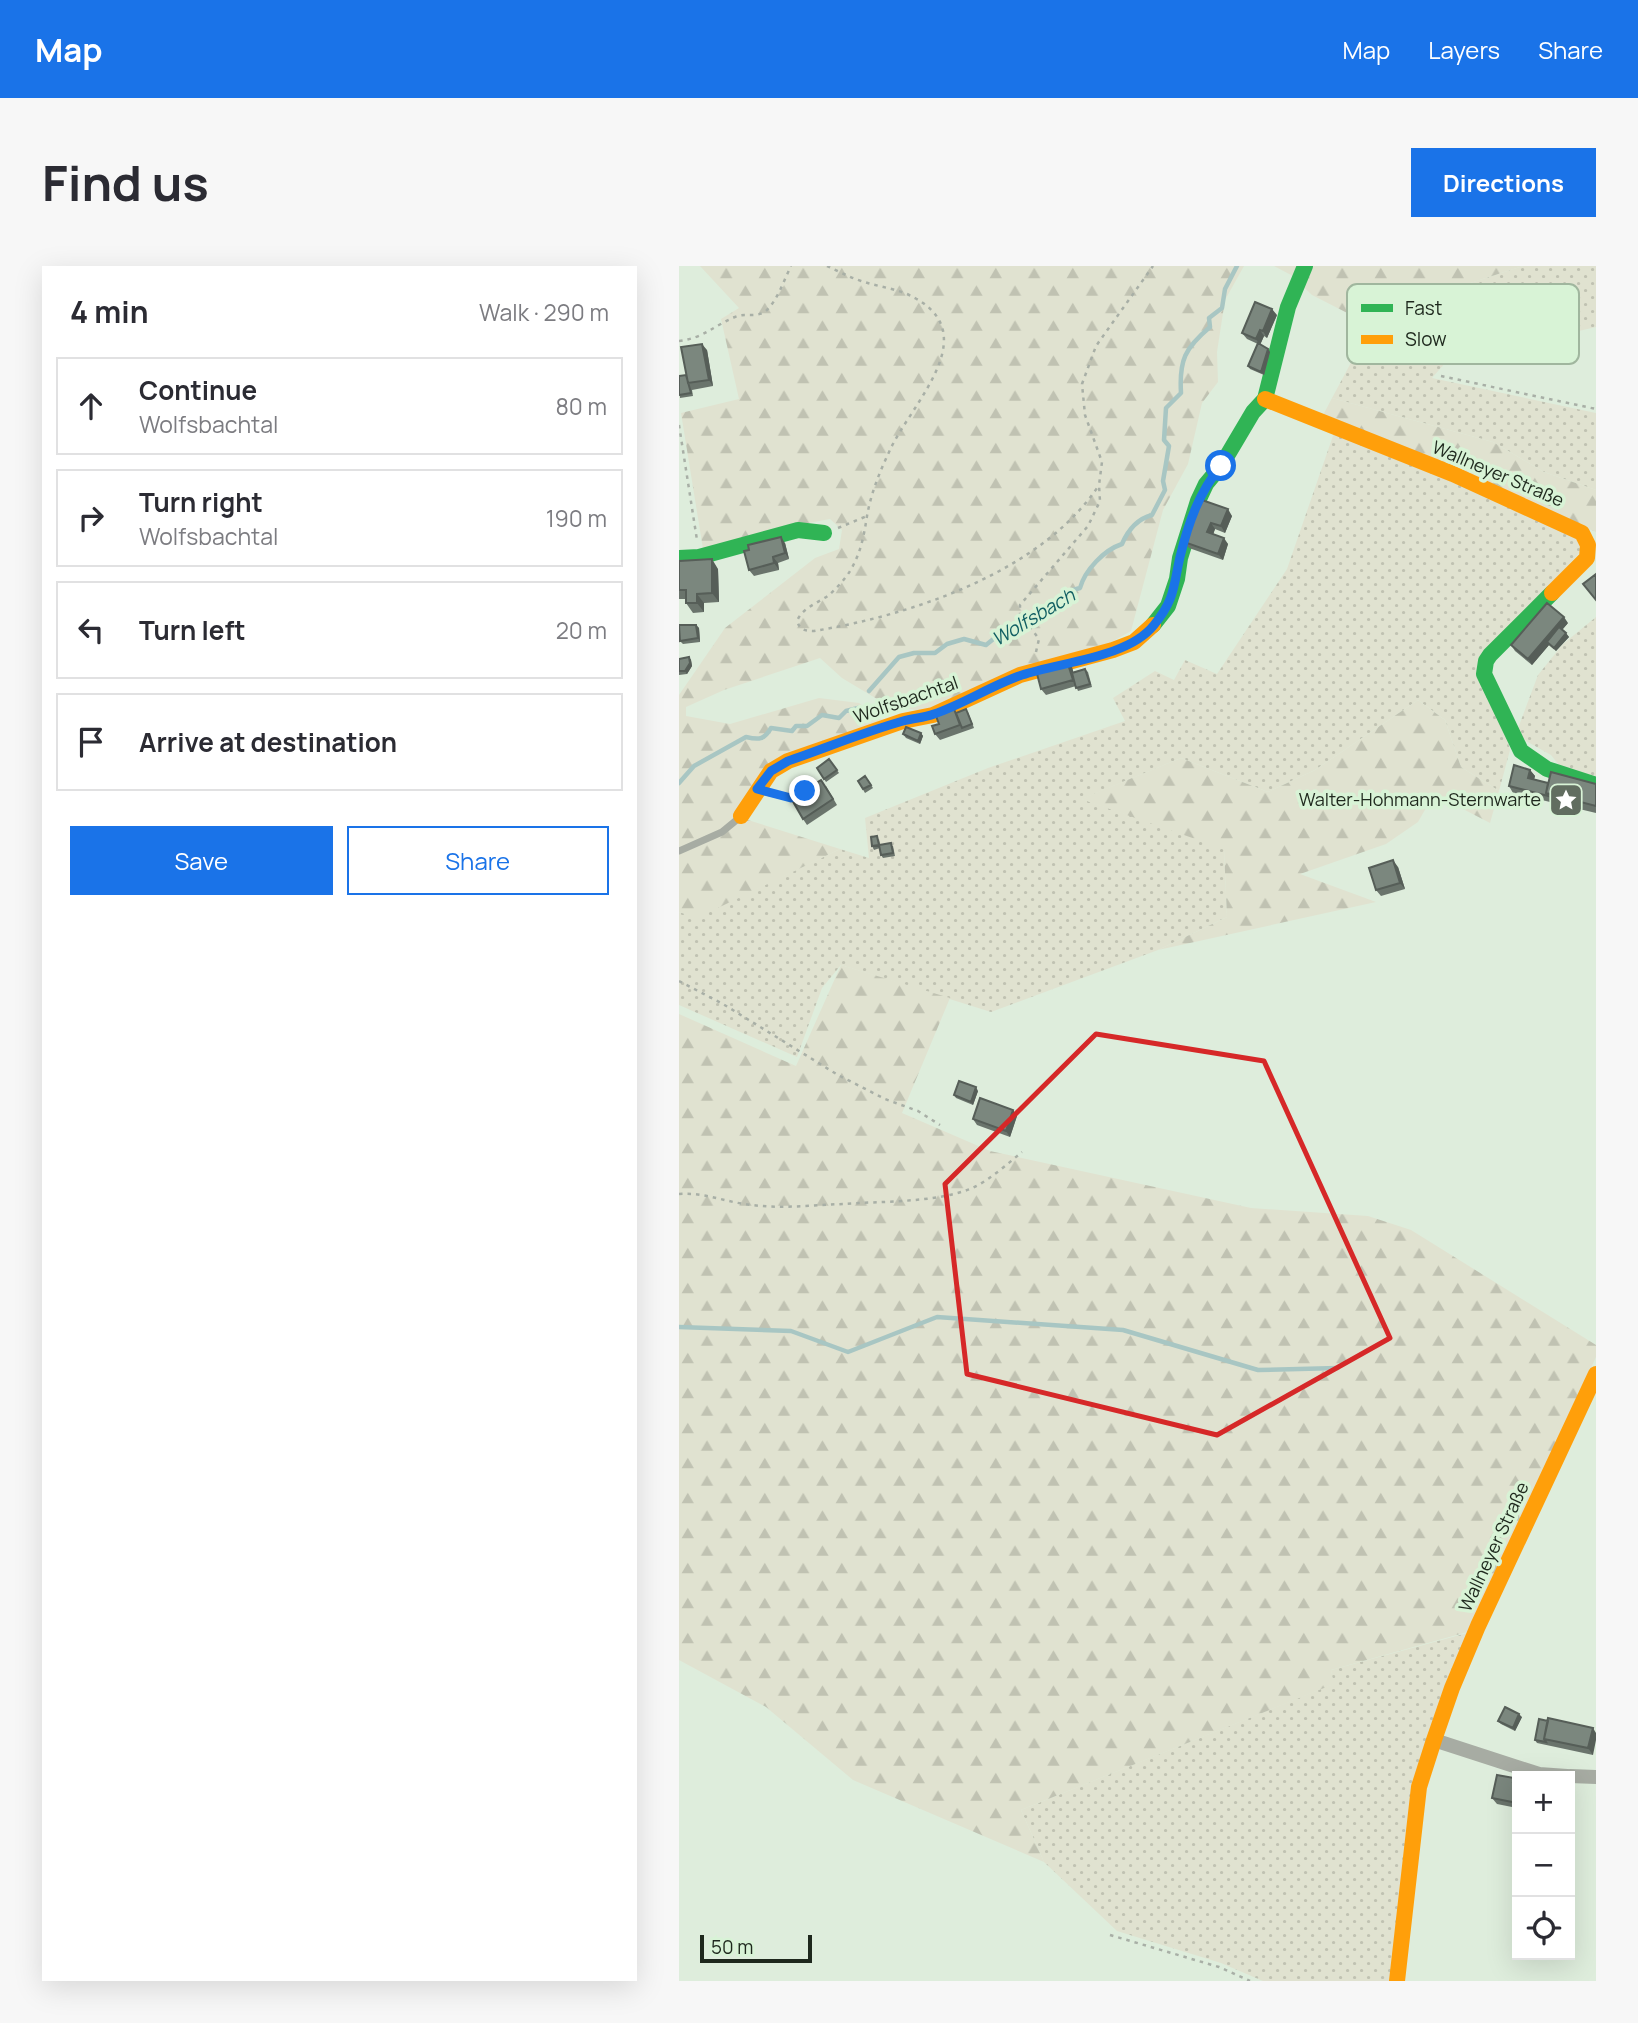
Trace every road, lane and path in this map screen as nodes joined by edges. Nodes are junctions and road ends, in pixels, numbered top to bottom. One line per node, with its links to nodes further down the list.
1 (791, 266): 5 (path)
2 (827, 266): 11 (path)
3 (1153, 266): 10 (path)
4 (1305, 266): 7 (street, Wolfsbachtal)
5 (679, 341)
6 (1441, 376): 8 (path)
7 (1265, 398): 16 (street, Wallneyer Straße); 17 (street, Wolfsbachtal)
8 (1596, 409)
9 (679, 425): 13 (path)
10 (1099, 485): 11 (path); 15 (path)
11 (867, 516): 12 (path)
12 (824, 533): 13 (street)
13 (699, 557): 14 (street)
14 (679, 558)
15 (1036, 652)
16 (1596, 785)
17 (757, 789): 18 (lane); 19 (street, Wolfsbachtal)
18 (805, 791)
19 (741, 816): 20 (lane, Wolfsbachtal)
20 (679, 851)
21 (679, 981): 22 (path)
22 (940, 1125)
23 (1022, 1152): 24 (path)
24 (679, 1194)
25 (1596, 1374): 26 (street, Wallneyer Straße)
26 (1434, 1740): 27 (street); 32 (street, Wallneyer Straße)
27 (1530, 1771)
28 (1575, 1776): 29 (street)
29 (1596, 1777)
30 (1110, 1935): 31 (path)
31 (1250, 1981)
32 (1397, 1981)

